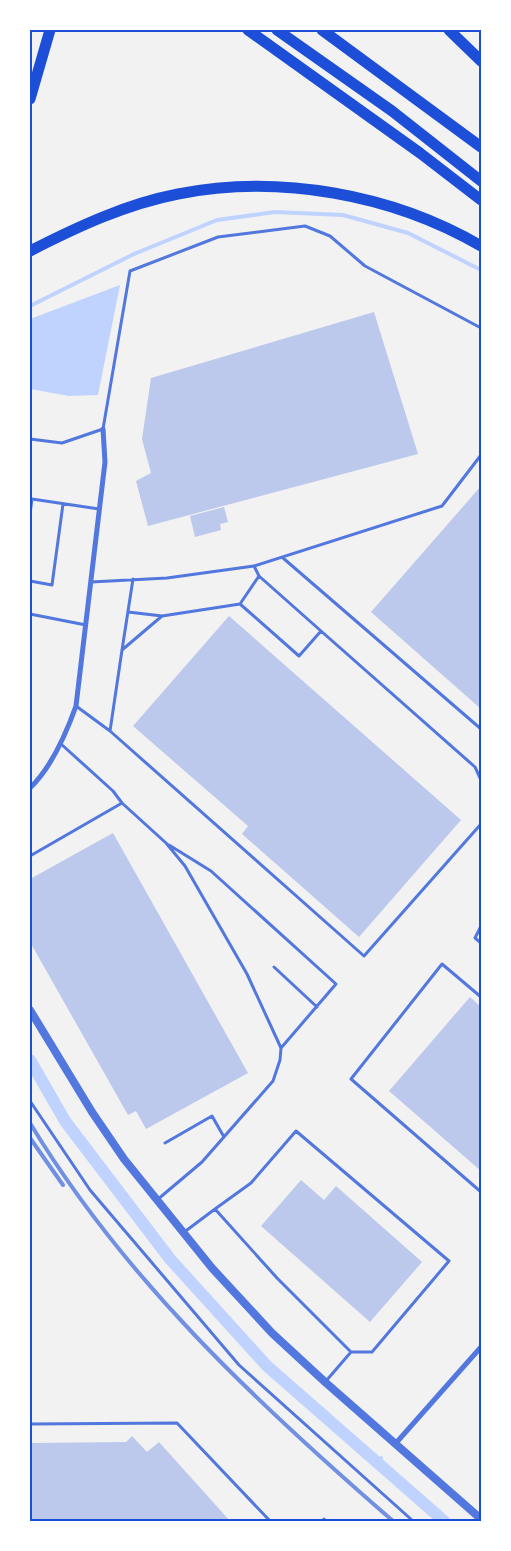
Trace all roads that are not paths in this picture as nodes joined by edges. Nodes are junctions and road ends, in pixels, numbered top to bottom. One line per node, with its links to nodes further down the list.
1 (50, 30): 7 (highway)
2 (248, 30): 10 (highway)
3 (277, 30): 9 (highway)
4 (322, 30): 8 (highway)
5 (450, 30): 6 (highway)
6 (481, 61)
7 (31, 97)
8 (481, 147)
9 (481, 181)
10 (481, 200)
11 (481, 246): 12 (highway)
12 (30, 251)
13 (481, 328): 14 (lane)
14 (103, 428): 15 (lane); 18 (street)
15 (30, 439)
16 (481, 455): 20 (lane)
17 (64, 504): 18 (lane); 19 (lane); 24 (lane)
18 (100, 509): 25 (street)
19 (30, 514)
20 (283, 558): 21 (lane); 34 (lane)
21 (254, 566): 22 (lane); 23 (lane)
22 (259, 576): 26 (lane); 31 (lane)
23 (133, 579): 25 (lane); 27 (lane)
24 (30, 581)
25 (91, 582): 30 (street)
26 (240, 604): 29 (lane); 31 (lane)
27 (128, 612): 29 (lane); 32 (lane)
28 (30, 614): 30 (lane)
29 (162, 616): 32 (lane)
30 (87, 625): 33 (street)
31 (321, 631): 37 (lane)
32 (122, 650): 35 (lane)
33 (76, 706): 35 (lane); 36 (street)
34 (481, 729)
35 (110, 731): 40 (lane)
36 (60, 744): 38 (street); 39 (lane)
37 (481, 780)
38 (30, 788)
39 (122, 803): 41 (lane); 42 (lane)
40 (481, 824)
41 (166, 843): 47 (lane); 49 (lane)
42 (30, 856)
43 (481, 926): 44 (lane)
44 (481, 943)
45 (274, 967): 47 (lane)
46 (481, 997): 53 (lane)
47 (317, 1007): 49 (lane)
48 (30, 1010): 54 (street)
49 (281, 1048): 51 (lane)
50 (30, 1102): 64 (lane)
51 (224, 1137): 52 (lane); 54 (lane)
52 (165, 1143)
53 (481, 1192)
54 (157, 1201): 56 (street)
55 (215, 1208): 56 (lane); 58 (lane); 58 (lane)
56 (182, 1233): 59 (street)
57 (481, 1347): 61 (street)
58 (351, 1352): 59 (lane)
59 (324, 1382): 61 (street)
60 (30, 1424): 63 (lane)
61 (396, 1443): 62 (street)
62 (481, 1519)
63 (270, 1521)
64 (413, 1521)

